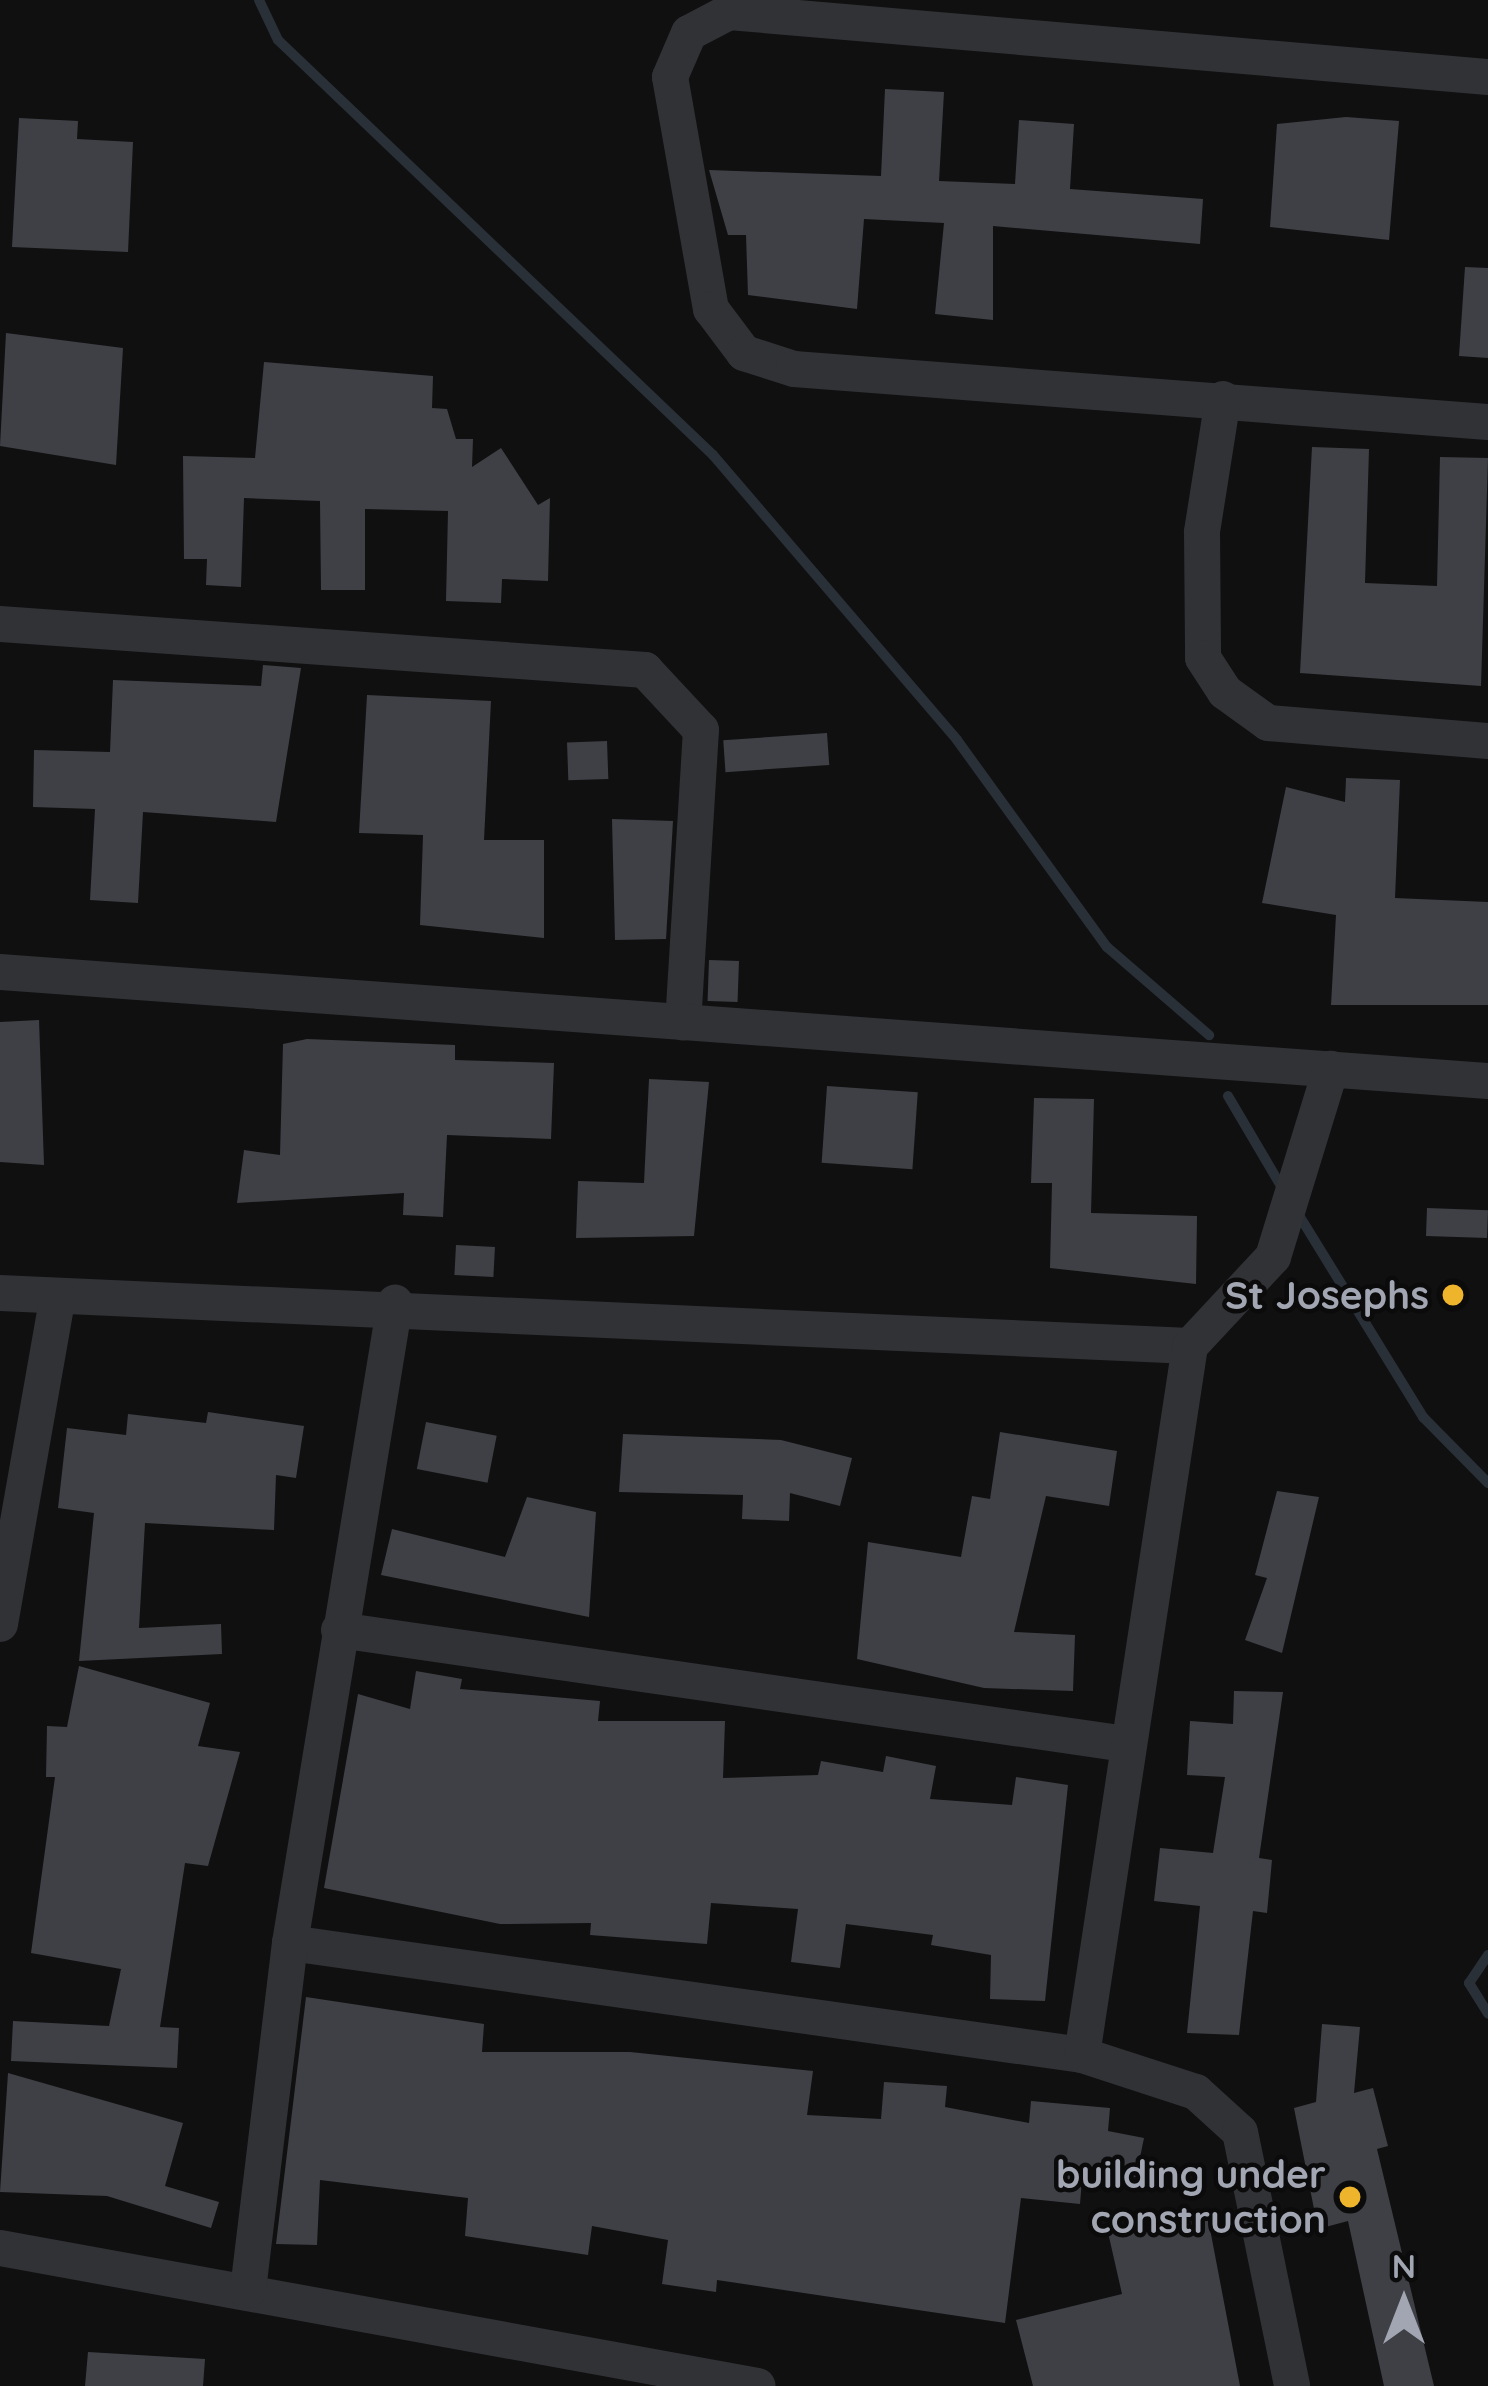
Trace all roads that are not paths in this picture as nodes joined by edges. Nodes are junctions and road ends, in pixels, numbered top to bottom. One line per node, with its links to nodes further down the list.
1 (1488, 76): 2 (street)
2 (1223, 399): 3 (street); 5 (street)
3 (1488, 422)
4 (0, 623): 7 (street)
5 (1488, 740)
6 (0, 973): 7 (street)
7 (683, 1022): 8 (street)
8 (1331, 1069): 9 (street); 13 (street)
9 (1488, 1081)
10 (0, 1293): 11 (street)
11 (58, 1296): 12 (street); 14 (street)
12 (395, 1304): 13 (street); 15 (street)
13 (1190, 1346): 16 (street)
14 (1, 1613)
15 (339, 1630): 16 (street); 17 (street)
16 (1125, 1744): 18 (street)
17 (290, 1943): 18 (street); 20 (street)
18 (1082, 2055): 22 (street)
19 (0, 2248): 20 (street)
20 (248, 2290): 21 (street)
21 (758, 2386)
22 (1292, 2386)

